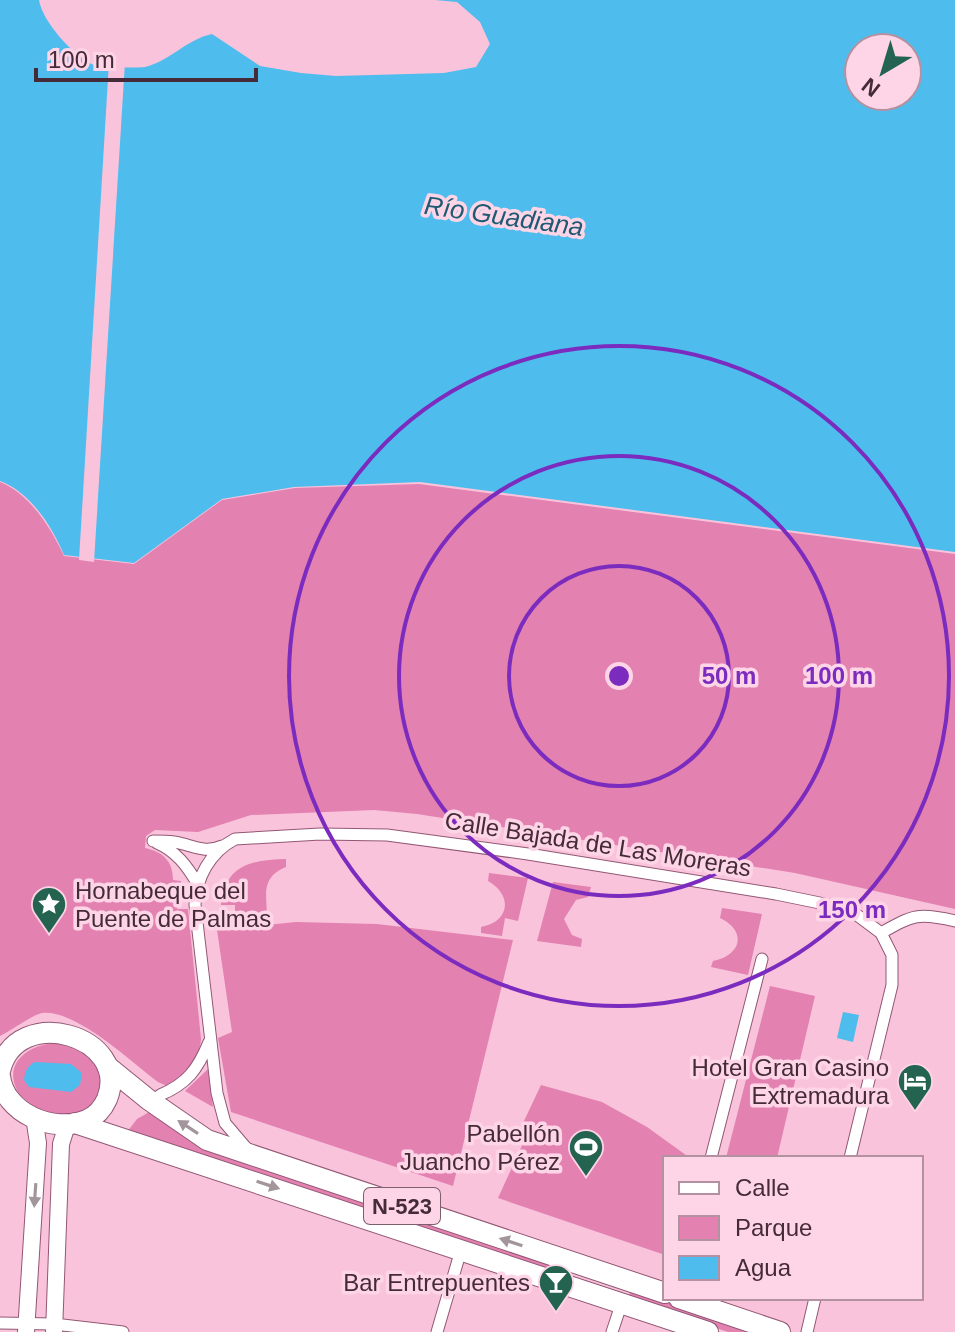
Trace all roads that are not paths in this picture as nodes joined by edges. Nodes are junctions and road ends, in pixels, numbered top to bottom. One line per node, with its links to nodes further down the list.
1 (223, 846): 2 (street); 2 (street, Calle Bajada de Las Moreras); 4 (street, Calle Bajada de Las Moreras)
2 (197, 883): 6 (street)
3 (955, 921): 4 (street)
4 (881, 933): 14 (street)
5 (762, 959): 13 (street)
6 (209, 1041): 9 (street); 15 (street)
7 (2, 1063): 8 (highway, N-523); 10 (highway)
8 (107, 1066): 12 (highway); 15 (highway, N-523, one-way to 8)
9 (160, 1095)
10 (6, 1102): 11 (highway)
11 (34, 1117): 12 (highway, N-523); 23 (main road, one-way to 23)
12 (71, 1124): 16 (highway, N-523, one-way to 16); 24 (main road)
13 (712, 1156)
14 (850, 1156)
15 (257, 1158): 17 (highway, N-523, one-way to 15)
16 (461, 1250): 21 (highway, N-523); 26 (street)
17 (542, 1253): 18 (highway, N-523); 21 (highway)
18 (663, 1292)
19 (685, 1300): 29 (highway)
20 (815, 1300): 30 (street)
21 (622, 1302): 27 (street); 28 (highway, N-523)
22 (0, 1323): 23 (street)
23 (26, 1328): 24 (street)
24 (54, 1328): 25 (street)
25 (123, 1332)
26 (437, 1332)
27 (612, 1332)
28 (708, 1332)
29 (780, 1332)
30 (807, 1332)

